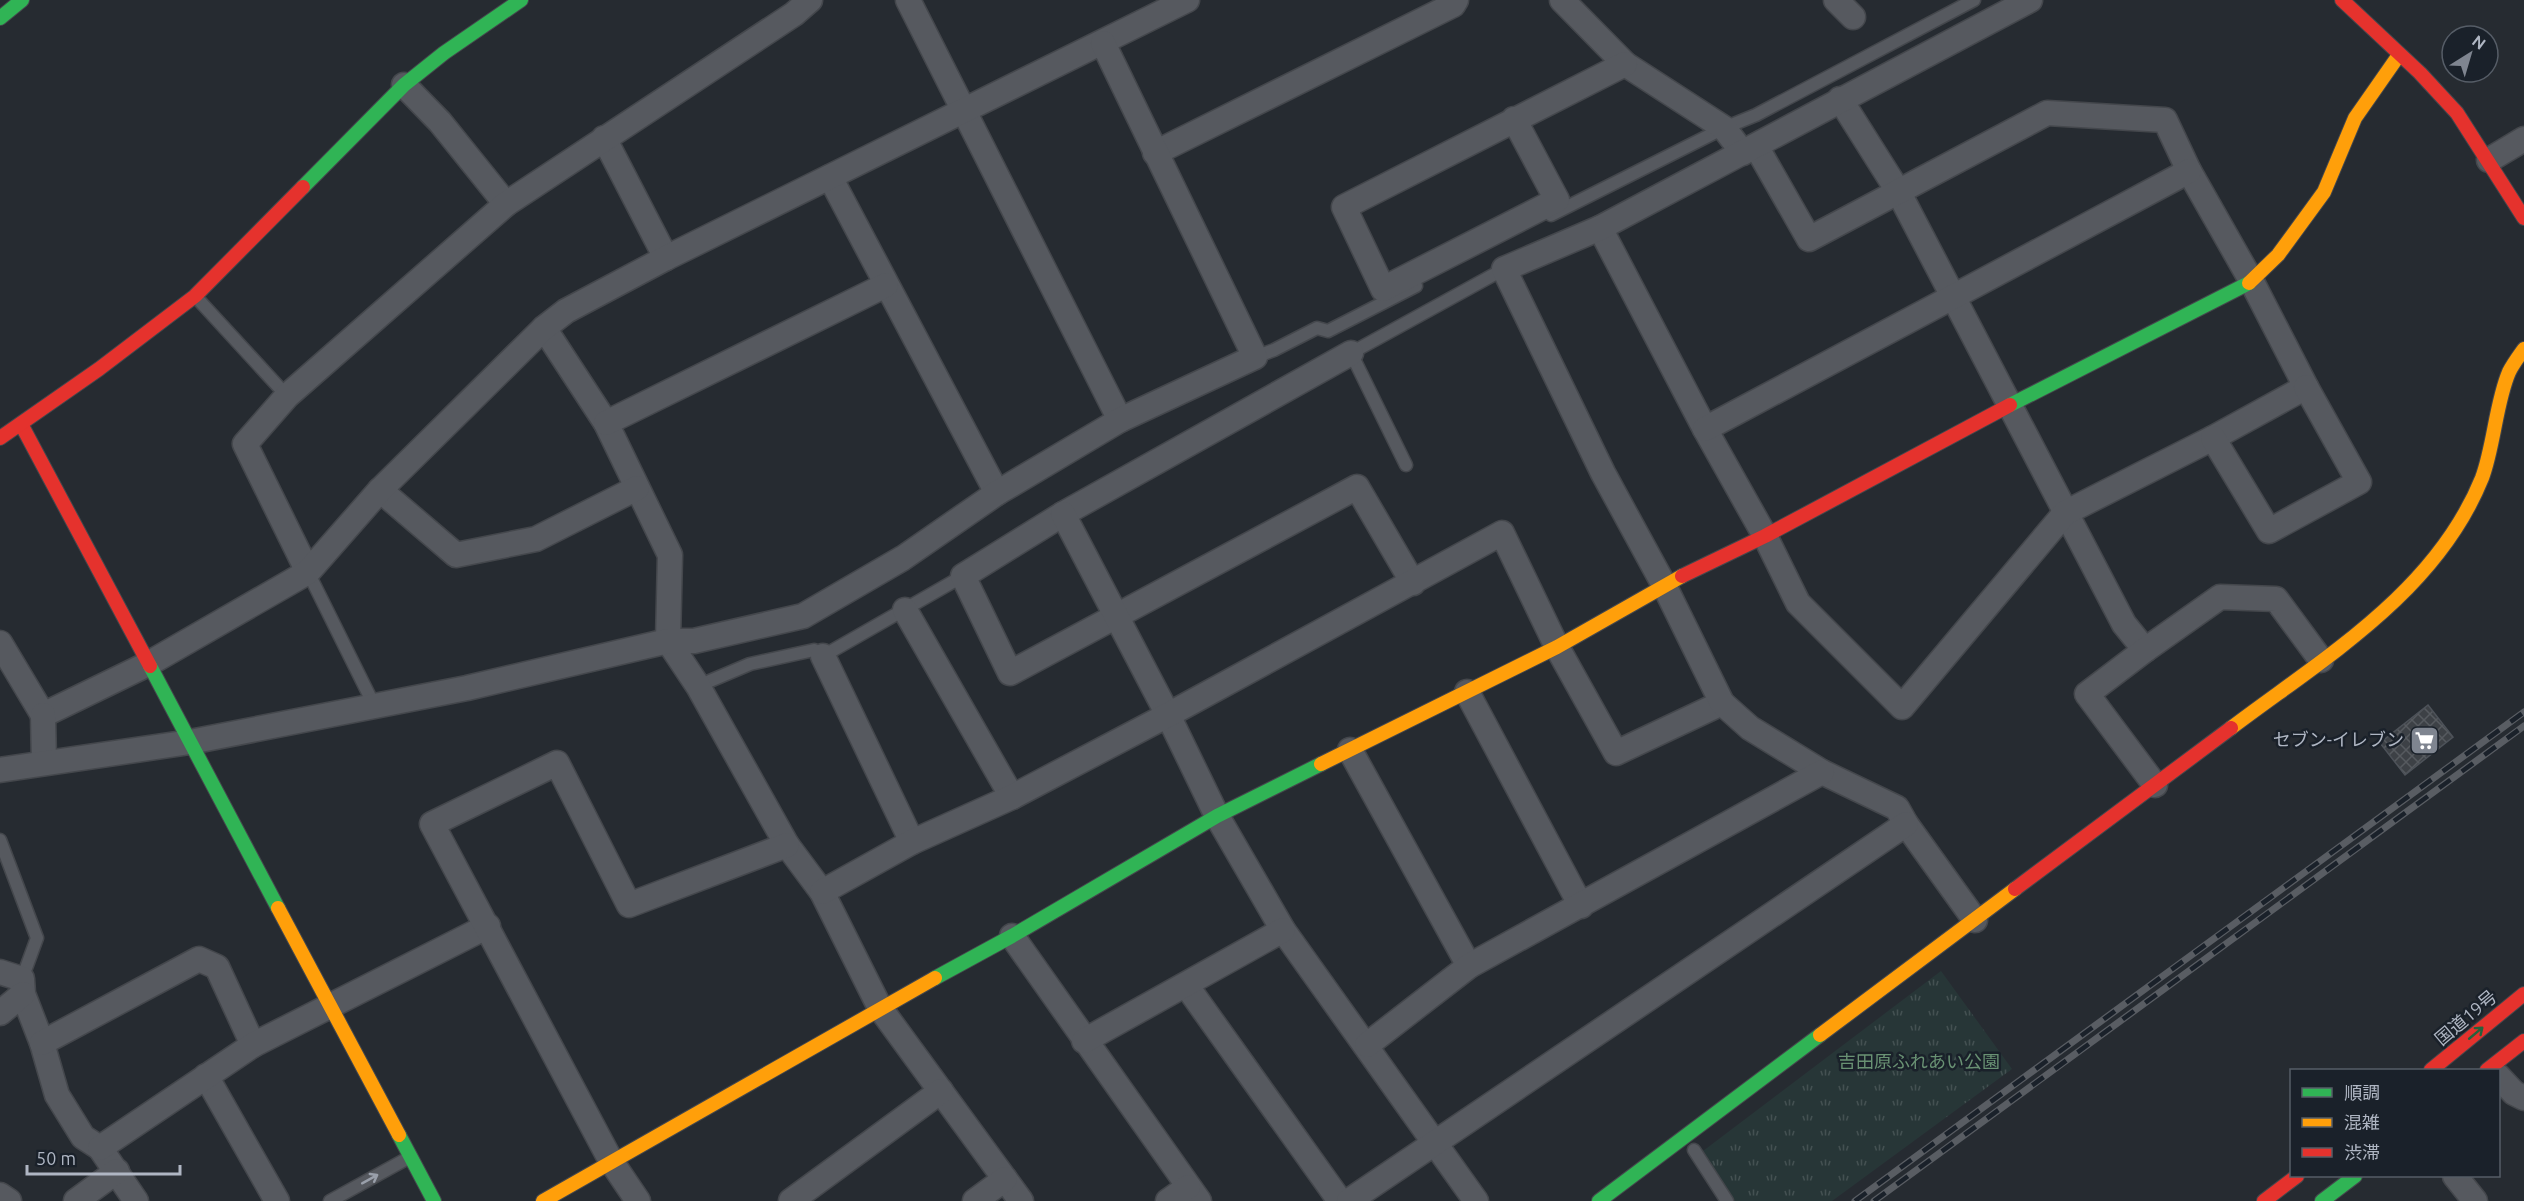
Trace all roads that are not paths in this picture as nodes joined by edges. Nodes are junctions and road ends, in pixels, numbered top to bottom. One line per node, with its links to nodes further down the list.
1 (22, 0): 14 (main road)
2 (521, 0): 18 (main road)
3 (810, 0): 23 (street)
4 (908, 0): 20 (street)
5 (1187, 0): 15 (street)
6 (1456, 0): 26 (street)
7 (1562, 0): 17 (street)
8 (1836, 0): 13 (street)
9 (1974, 0): 22 (lane)
10 (2030, 0): 12 (street)
11 (2342, 0): 16 (main road)
12 (1991, 9): 19 (street)
13 (1852, 17)
14 (0, 18)
15 (1103, 44): 20 (street); 26 (street)
16 (2399, 55): 27 (main road); 36 (main road)
17 (1625, 64): 21 (street); 22 (street)
18 (404, 85): 31 (street); 39 (main road)
19 (1840, 99): 25 (street); 30 (street)
20 (964, 109): 29 (street); 47 (street)
21 (1514, 118): 21 (street)
22 (1724, 128): 25 (street); 43 (lane)
23 (604, 138): 31 (street); 34 (street)
24 (2524, 139): 27 (street)
25 (1750, 150): 30 (street); 33 (street)
26 (1155, 153): 43 (street)
27 (2489, 160): 32 (main road)
28 (2189, 171): 30 (street); 36 (street); 38 (street)
29 (830, 177): 34 (street); 37 (street)
30 (1898, 191): 38 (street)
31 (506, 204): 45 (street)
32 (2524, 218)
33 (1600, 228): 35 (street); 50 (street)
34 (666, 258): 40 (street)
35 (1504, 269): 42 (lane); 63 (street)
36 (2252, 282): 44 (street); 46 (main road)
37 (886, 285): 48 (street); 56 (street)
38 (1953, 296): 46 (street); 50 (street)
39 (195, 297): 45 (lane); 49 (main road)
40 (544, 328): 48 (street); 55 (street)
41 (2524, 349): 71 (main road)
42 (1351, 353): 53 (lane); 58 (street)
43 (1255, 357): 47 (street)
44 (2306, 387): 52 (street); 52 (street)
45 (287, 396): 60 (street)
46 (2011, 405): 57 (street); 59 (main road)
47 (1120, 420): 56 (street)
48 (606, 423): 54 (street)
49 (21, 424): 51 (main road); 72 (main road)
50 (1705, 429): 59 (street)
51 (0, 438)
52 (2213, 438): 57 (street)
53 (1406, 465)
54 (637, 488): 55 (street); 66 (street)
55 (380, 490): 60 (street)
56 (997, 493): 66 (street)
57 (2065, 513): 59 (street); 69 (street)
58 (1063, 514): 61 (street); 65 (street)
59 (1765, 536): 63 (main road)
60 (308, 572): 72 (street); 76 (lane)
61 (963, 576): 64 (lane); 65 (street)
62 (1413, 583): 65 (street); 68 (street); 77 (street)
63 (1664, 585): 68 (main road); 75 (street)
64 (905, 610): 70 (lane); 85 (street)
65 (1117, 617): 77 (street)
66 (668, 641): 73 (street); 76 (street)
67 (0, 643): 78 (street)
68 (1557, 647): 74 (main road); 75 (street)
69 (2145, 650): 71 (street); 84 (street)
70 (823, 656): 73 (lane); 89 (street)
71 (2320, 660): 84 (main road)
72 (148, 664): 78 (street); 79 (main road)
73 (698, 686): 90 (street)
74 (1467, 692): 80 (main road); 92 (street)
75 (1722, 703): 83 (street)
76 (374, 705): 79 (street)
77 (1168, 715): 85 (street); 86 (street)
78 (43, 716): 81 (street)
79 (190, 742): 81 (street); 101 (main road)
80 (1350, 750): 86 (main road); 97 (street)
81 (44, 762): 82 (street)
82 (0, 770)
83 (1822, 772): 87 (street); 92 (street)
84 (2155, 785): 93 (main road)
85 (1012, 797): 89 (street)
86 (1217, 816): 95 (street); 96 (main road)
87 (1906, 824): 93 (street); 115 (street)
88 (0, 840): 98 (lane)
89 (912, 842): 91 (street)
90 (787, 845): 91 (street); 94 (street)
91 (822, 892): 102 (street)
92 (1581, 906): 97 (street)
93 (1975, 920): 142 (main road)
94 (488, 926): 101 (street); 119 (street)
95 (1283, 930): 99 (street); 108 (street)
96 (1012, 936): 102 (main road); 104 (street)
97 (1469, 966): 108 (street)
98 (15, 982): 103 (street); 106 (street)
99 (1186, 985): 104 (street); 139 (street)
100 (2524, 993): 109 (main road, 国道19号, one-way to 100)
101 (330, 1005): 107 (street); 118 (main road)
102 (880, 1008): 113 (street); 119 (main road)
103 (0, 1013)
104 (1084, 1041): 125 (street)
105 (2524, 1041): 110 (main road)
106 (42, 1043): 107 (street); 116 (street)
107 (252, 1045): 111 (street)
108 (1367, 1045): 115 (street)
109 (2433, 1069)
110 (2495, 1069)
111 (206, 1076): 116 (street); 130 (street)
112 (2500, 1078): 114 (street)
113 (940, 1091): 124 (street); 135 (street)
114 (2524, 1098)
115 (1432, 1142): 140 (street); 141 (street)
116 (100, 1148): 120 (street)
117 (1694, 1149): 143 (lane)
118 (410, 1157): 131 (lane, one-way to 118); 132 (main road)
119 (611, 1161): 133 (main road); 134 (street)
120 (117, 1171): 128 (street); 129 (street)
121 (2296, 1177): 144 (main road)
122 (2354, 1177): 145 (main road)
123 (2456, 1177): 146 (street)
124 (1005, 1179): 136 (street); 137 (street)
125 (1194, 1194): 138 (street)
126 (0, 1195): 127 (street)
127 (9, 1201)
128 (76, 1201)
129 (136, 1201)
130 (277, 1201)
131 (330, 1201)
132 (434, 1201)
133 (543, 1201)
134 (638, 1201)
135 (791, 1201)
136 (975, 1201)
137 (1021, 1201)
138 (1168, 1201)
139 (1340, 1201)
140 (1348, 1201)
141 (1476, 1201)
142 (1599, 1201)
143 (1727, 1201)
144 (2264, 1201)
145 (2322, 1201)
146 (2475, 1201)

